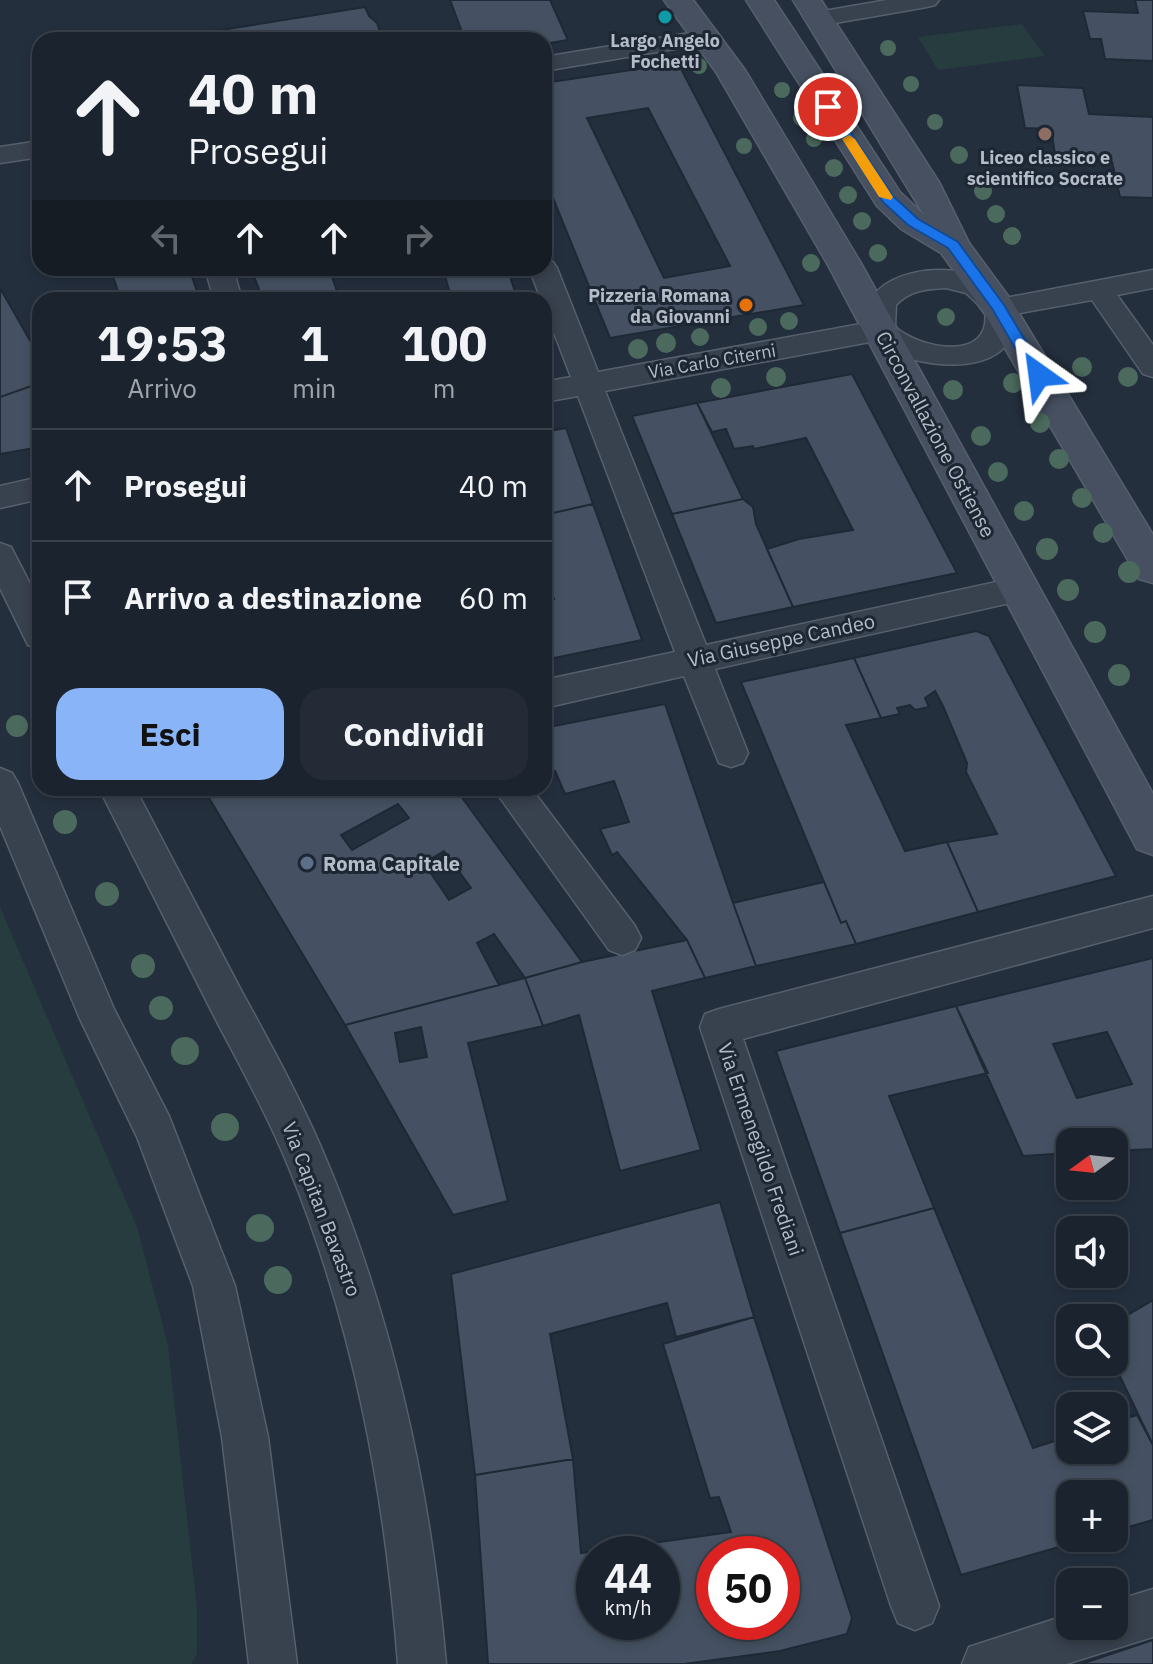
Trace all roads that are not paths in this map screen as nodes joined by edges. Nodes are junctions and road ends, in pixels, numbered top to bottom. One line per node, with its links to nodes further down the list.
1 (678, 0): 5 (main road)
2 (760, 0): 9 (main road)
3 (927, 0): 4 (street)
4 (812, 10): 9 (main road)
5 (708, 37): 6 (street); 14 (main road, Circonvallazione Ostiense)
6 (552, 63)
7 (32, 150): 8 (street)
8 (0, 155)
9 (953, 245): 13 (main road)
10 (546, 276): 16 (street)
11 (1153, 279): 12 (street)
12 (1099, 289): 13 (street); 15 (street)
13 (999, 308): 14 (street); 14 (street); 21 (main road)
14 (881, 330): 16 (street, Via Carlo Citerni); 22 (main road, Circonvallazione Ostiense)
15 (1153, 367)
16 (589, 384): 17 (street, Via Carlo Citerni); 24 (street)
17 (552, 391)
18 (32, 490): 19 (street)
19 (0, 497)
20 (0, 555): 23 (street)
21 (1153, 568)
22 (1019, 589): 24 (street, Via Giuseppe Candeo); 30 (main road, Circonvallazione Ostiense)
23 (32, 620)
24 (693, 660): 25 (street, Via Giuseppe Candeo); 26 (street)
25 (552, 692)
26 (731, 753)
27 (0, 783): 37 (street)
28 (121, 796): 38 (street, Via Capitan Bavastro)
29 (517, 796): 32 (street)
30 (1153, 836)
31 (1153, 912): 33 (street, Via Ermenegildo Frediani)
32 (622, 938)
33 (915, 1606)
34 (1153, 1613): 35 (street)
35 (1128, 1621)
36 (1066, 1640): 39 (street)
37 (273, 1664)
38 (422, 1664)
39 (986, 1664)

